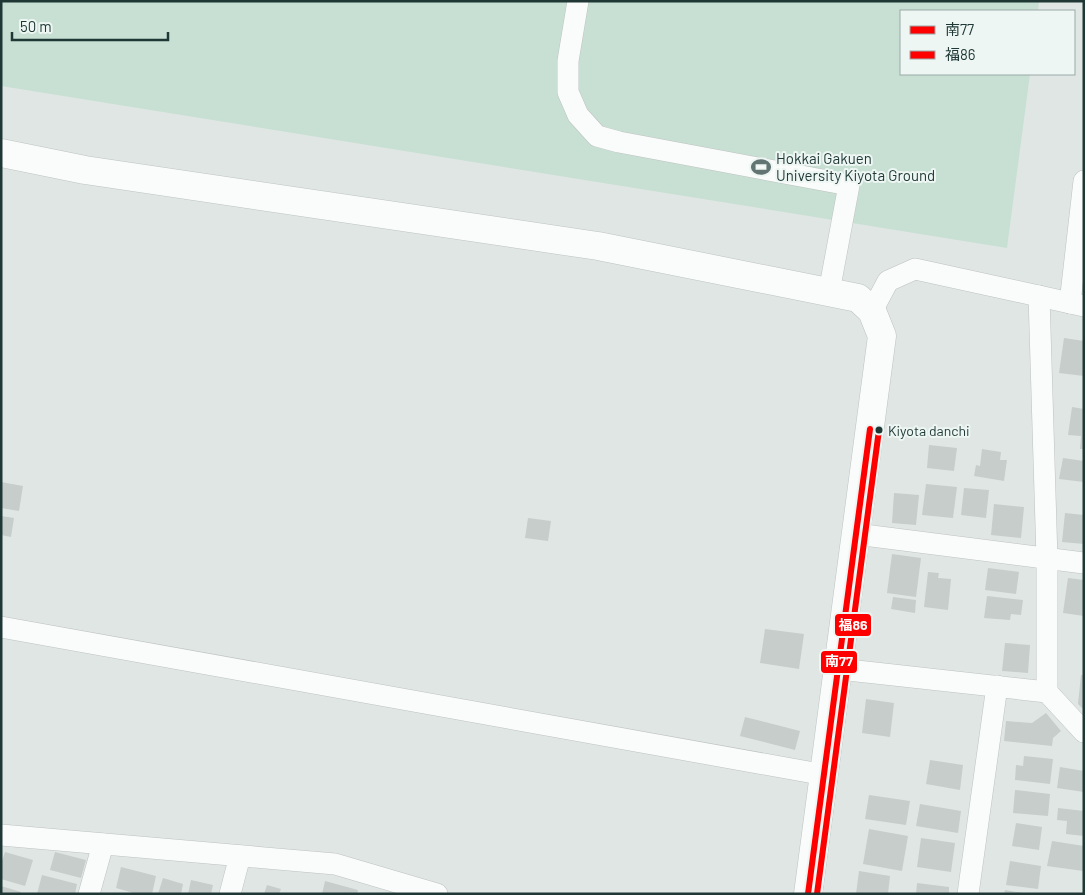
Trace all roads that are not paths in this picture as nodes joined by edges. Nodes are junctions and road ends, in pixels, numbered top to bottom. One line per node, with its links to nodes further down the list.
1 (578, 1): 4 (street)
2 (1, 153): 4 (street)
3 (1084, 181): 7 (street)
4 (829, 292): 6 (street)
5 (1039, 296): 6 (street); 7 (street); 9 (street)
6 (865, 304): 8 (street)
7 (1077, 305)
8 (856, 534): 9 (street); 12 (street)
9 (1047, 559): 10 (street); 14 (street)
10 (1084, 563)
11 (1, 627): 16 (street)
12 (839, 669): 13 (street); 16 (street)
13 (997, 686): 14 (street); 25 (street)
14 (1047, 692): 15 (street)
15 (1084, 732)
16 (825, 775): 24 (street)
17 (1, 835): 18 (street)
18 (104, 844): 19 (street); 21 (street)
19 (240, 856): 20 (street); 22 (street)
20 (379, 885): 23 (street)
21 (89, 894)
22 (230, 894)
23 (437, 894)
24 (808, 894)
25 (968, 894)

